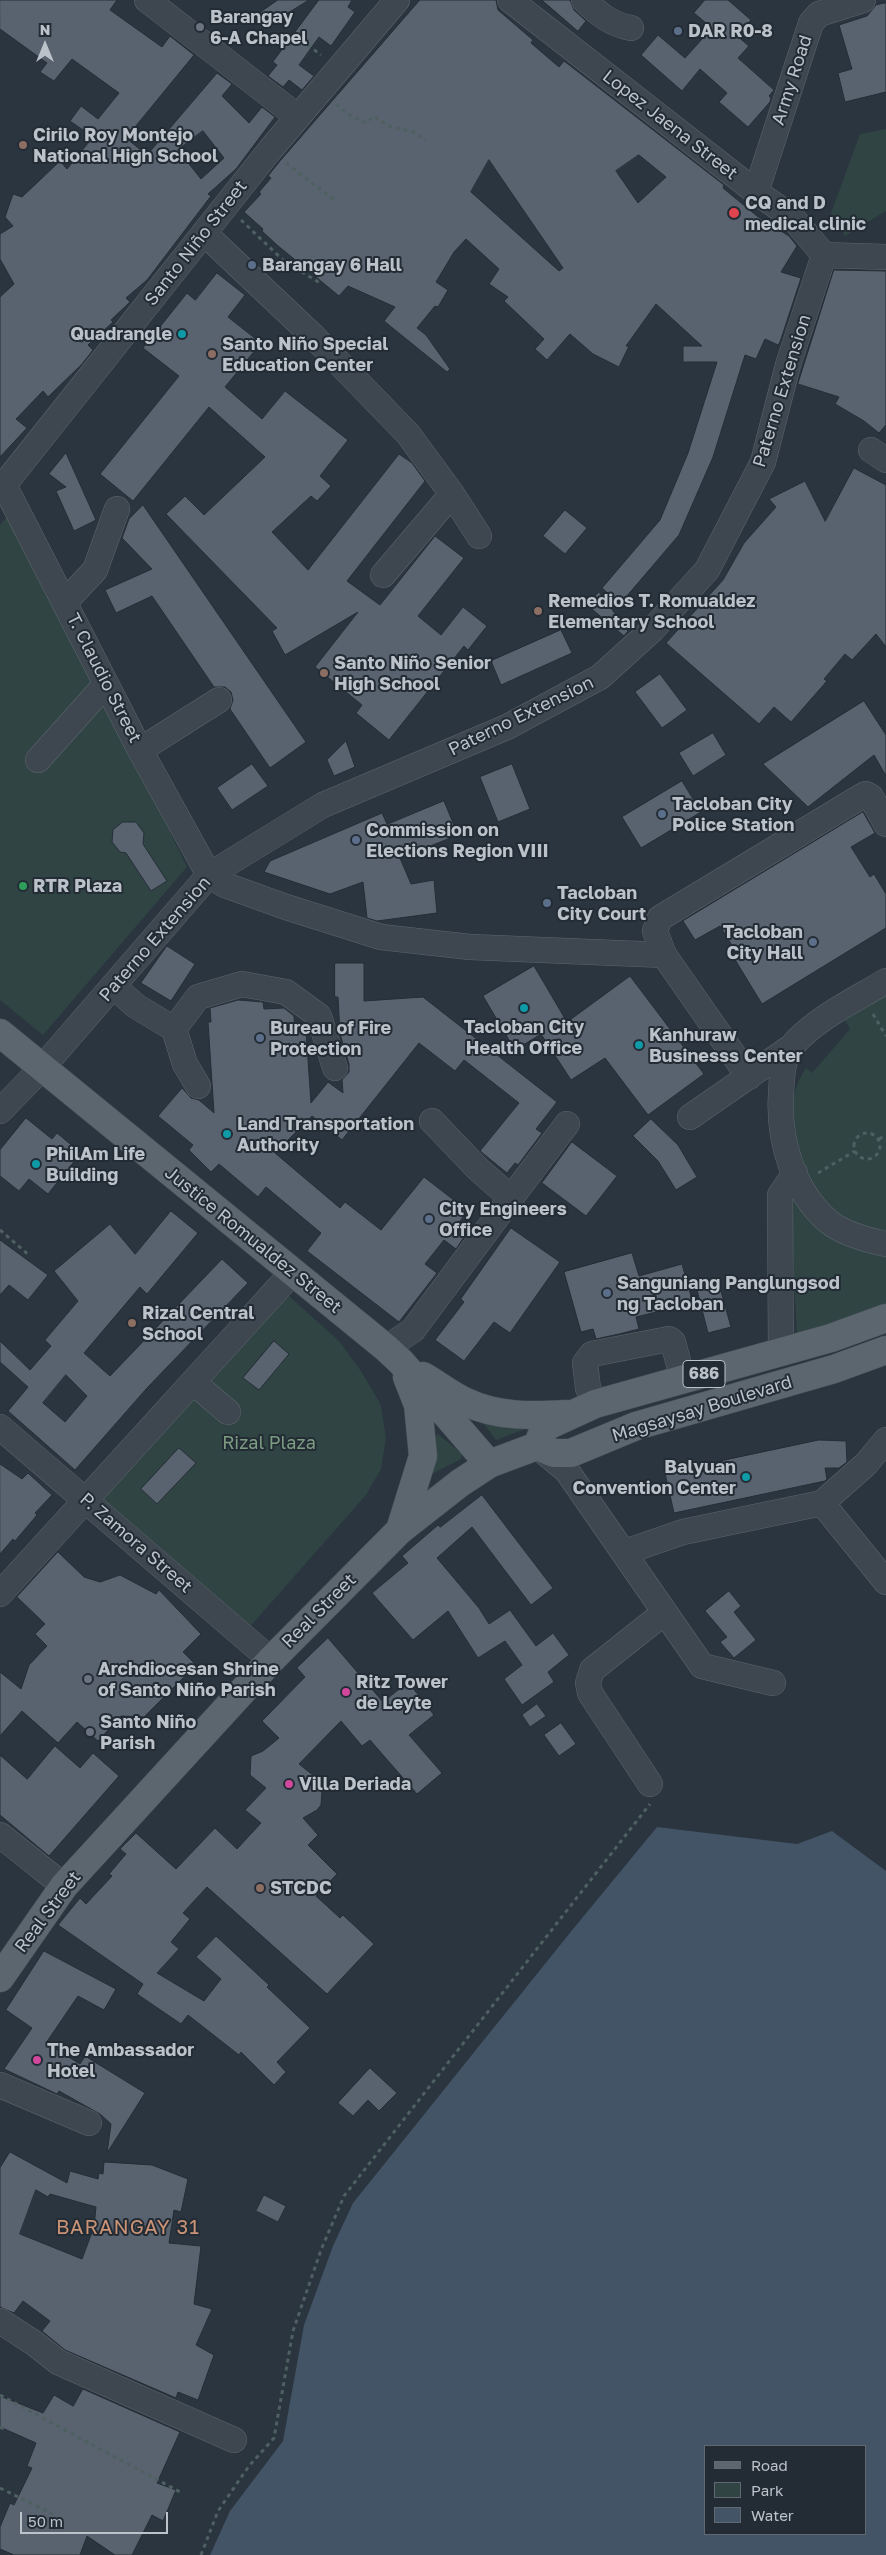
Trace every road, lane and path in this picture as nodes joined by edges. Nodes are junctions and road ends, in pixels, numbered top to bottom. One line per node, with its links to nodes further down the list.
1 (147, 0): 10 (street)
2 (397, 0): 8 (street, Santo Niño Street)
3 (510, 0): 13 (street, Lopez Jaena Street)
4 (584, 0): 6 (street)
5 (862, 0): 13 (street, Army Road)
6 (631, 28)
7 (295, 35): 8 (path)
8 (340, 70): 9 (street, Santo Niño Street)
9 (321, 90): 10 (street, Santo Niño Street); 11 (path)
10 (298, 117): 12 (street, Santo Niño Street)
11 (426, 142)
12 (270, 150): 14 (path); 15 (street, Santo Niño Street)
13 (756, 192): 17 (street, Lopez Jaena Street)
14 (337, 202)
15 (225, 206): 16 (street, Santo Niño Street); 19 (path)
16 (204, 233): 20 (street, Santo Niño Street); 21 (street)
17 (824, 255): 18 (street); 31 (street, Paterno Extension)
18 (886, 257)
19 (320, 284)
20 (1, 486): 25 (street, T. Claudio Street)
21 (452, 494): 23 (street); 24 (street)
22 (117, 509): 25 (street)
23 (479, 536)
24 (383, 575)
25 (65, 602): 26 (street, T. Claudio Street)
26 (106, 684): 28 (street, T. Claudio Street); 29 (street)
27 (219, 700): 28 (street)
28 (140, 750): 31 (street, T. Claudio Street)
29 (38, 760)
30 (886, 824): 32 (street)
31 (209, 875): 32 (street); 34 (street, Paterno Extension)
32 (664, 955): 42 (street)
33 (886, 981): 35 (street)
34 (113, 986): 36 (street); 40 (street, Paterno Extension)
35 (862, 996): 38 (path); 39 (street)
36 (174, 1029): 41 (street); 43 (street)
37 (0, 1033): 40 (main road, Justice Romualdez Street)
38 (886, 1036)
39 (791, 1047): 42 (street); 51 (street)
40 (42, 1068): 44 (street, Paterno Extension); 56 (main road, Justice Romualdez Street)
41 (335, 1068)
42 (749, 1077): 45 (street)
43 (198, 1086)
44 (0, 1111)
45 (690, 1117)
46 (432, 1121): 52 (street)
47 (566, 1124): 52 (street)
48 (886, 1135): 49 (path)
49 (879, 1139): 50 (path); 50 (path)
50 (855, 1151): 51 (path)
51 (798, 1178): 54 (street); 59 (street)
52 (511, 1198): 60 (street)
53 (0, 1230): 55 (path)
54 (886, 1244)
55 (30, 1256)
56 (293, 1272): 60 (main road, Justice Romualdez Street); 62 (street)
57 (886, 1318): 59 (main road, Magsaysay Boulevard / 686)
58 (886, 1350): 64 (main road, Magsaysay Boulevard / 686)
59 (781, 1352): 61 (main road, Magsaysay Boulevard / 686)
60 (394, 1355): 66 (main road); 70 (main road, Justice Romualdez Street); 73 (main road)
61 (682, 1380): 63 (main road, Magsaysay Boulevard / 686); 63 (street); 64 (main road)
62 (194, 1383): 65 (street); 71 (street)
63 (595, 1404): 66 (main road, Magsaysay Boulevard / 686)
64 (691, 1409): 69 (main road, Magsaysay Boulevard / 686)
65 (228, 1412)
66 (570, 1414): 69 (main road, Magsaysay Boulevard / 686)
67 (0, 1427): 71 (street, P. Zamora Street)
68 (886, 1440): 72 (street)
69 (537, 1446): 70 (main road, Real Street); 74 (street)
70 (489, 1464): 73 (main road, Real Street)
71 (84, 1499): 76 (street); 78 (street, P. Zamora Street)
72 (822, 1502): 74 (street); 75 (street)
73 (400, 1530): 78 (main road, Real Street)
74 (625, 1552): 77 (street)
75 (886, 1582)
76 (0, 1594)
77 (665, 1612): 79 (street); 80 (street)
78 (271, 1660): 82 (main road, Real Street)
79 (773, 1683)
80 (650, 1784): 94 (path)
81 (0, 1835): 82 (street)
82 (64, 1886): 83 (main road, Real Street)
83 (0, 1978)
84 (0, 2085): 85 (street)
85 (89, 2123)
86 (0, 2321): 90 (street)
87 (0, 2395): 92 (path)
88 (0, 2427): 89 (path)
89 (6, 2430)
90 (234, 2440)
91 (0, 2488): 93 (path)
92 (182, 2494)
93 (53, 2514)
94 (201, 2555)

